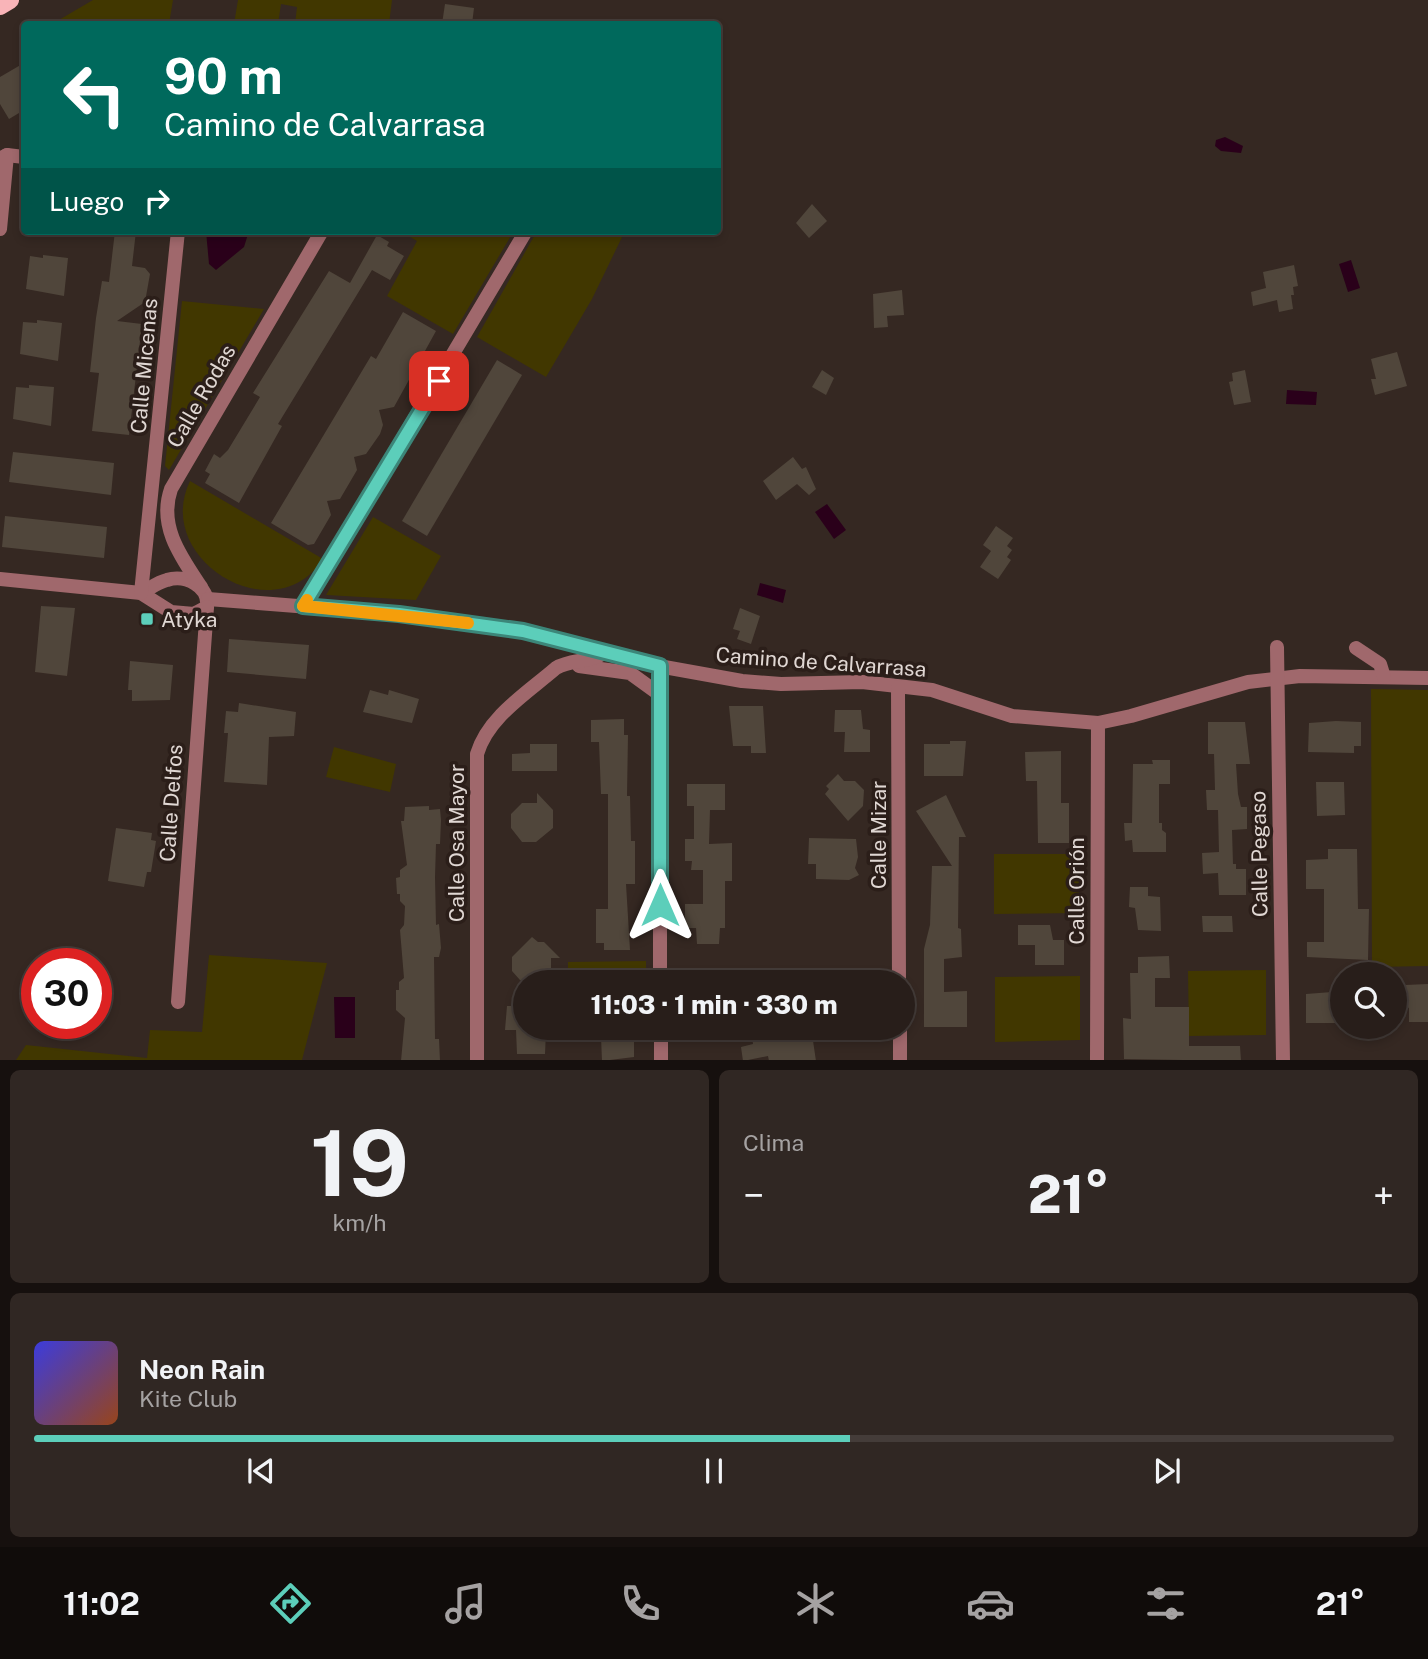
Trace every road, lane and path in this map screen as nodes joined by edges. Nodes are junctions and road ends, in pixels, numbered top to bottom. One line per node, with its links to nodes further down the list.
1 (10, 0): 2 (main road)
2 (0, 6)
3 (4, 157): 4 (street)
4 (0, 229)
5 (178, 235): 8 (street, Calle Micenas)
6 (320, 235): 8 (street, Calle Rodas)
7 (524, 235): 14 (street)
8 (158, 506): 11 (street, Calle Micenas); 12 (street)
9 (0, 579): 11 (street)
10 (156, 585): 11 (street); 12 (street); 13 (street)
11 (141, 593): 13 (street)
12 (205, 598): 13 (street); 14 (street, Camino de Calvarrasa); 30 (street, Calle Delfos)
13 (156, 603)
14 (303, 606): 17 (street, Camino de Calvarrasa)
15 (1277, 647): 23 (street, Calle Pegaso)
16 (1356, 648): 22 (street)
17 (609, 654): 18 (street); 20 (street, Camino de Calvarrasa); 21 (street)
18 (564, 663): 21 (street); 33 (street, Calle Osa Mayor)
19 (660, 666): 20 (street, Camino de Calvarrasa); 25 (street, Camino de Calvarrasa); 26 (street)
20 (631, 667): 21 (street); 26 (street)
21 (599, 670)
22 (1384, 677): 23 (street, Camino de Calvarrasa); 24 (street, Camino de Calvarrasa)
23 (1277, 678): 27 (street, Camino de Calvarrasa); 37 (street, Calle Pegaso)
24 (1428, 678)
25 (898, 687): 27 (street, Camino de Calvarrasa); 29 (street, Calle Mizar)
26 (659, 694): 28 (street)
27 (1098, 723): 36 (street, Calle Orión)
28 (660, 970)
29 (900, 970)
30 (178, 1002)
31 (661, 1040): 34 (street)
32 (900, 1040): 35 (street)
33 (477, 1060)
34 (661, 1060)
35 (900, 1060)
36 (1097, 1060)
37 (1283, 1060)

